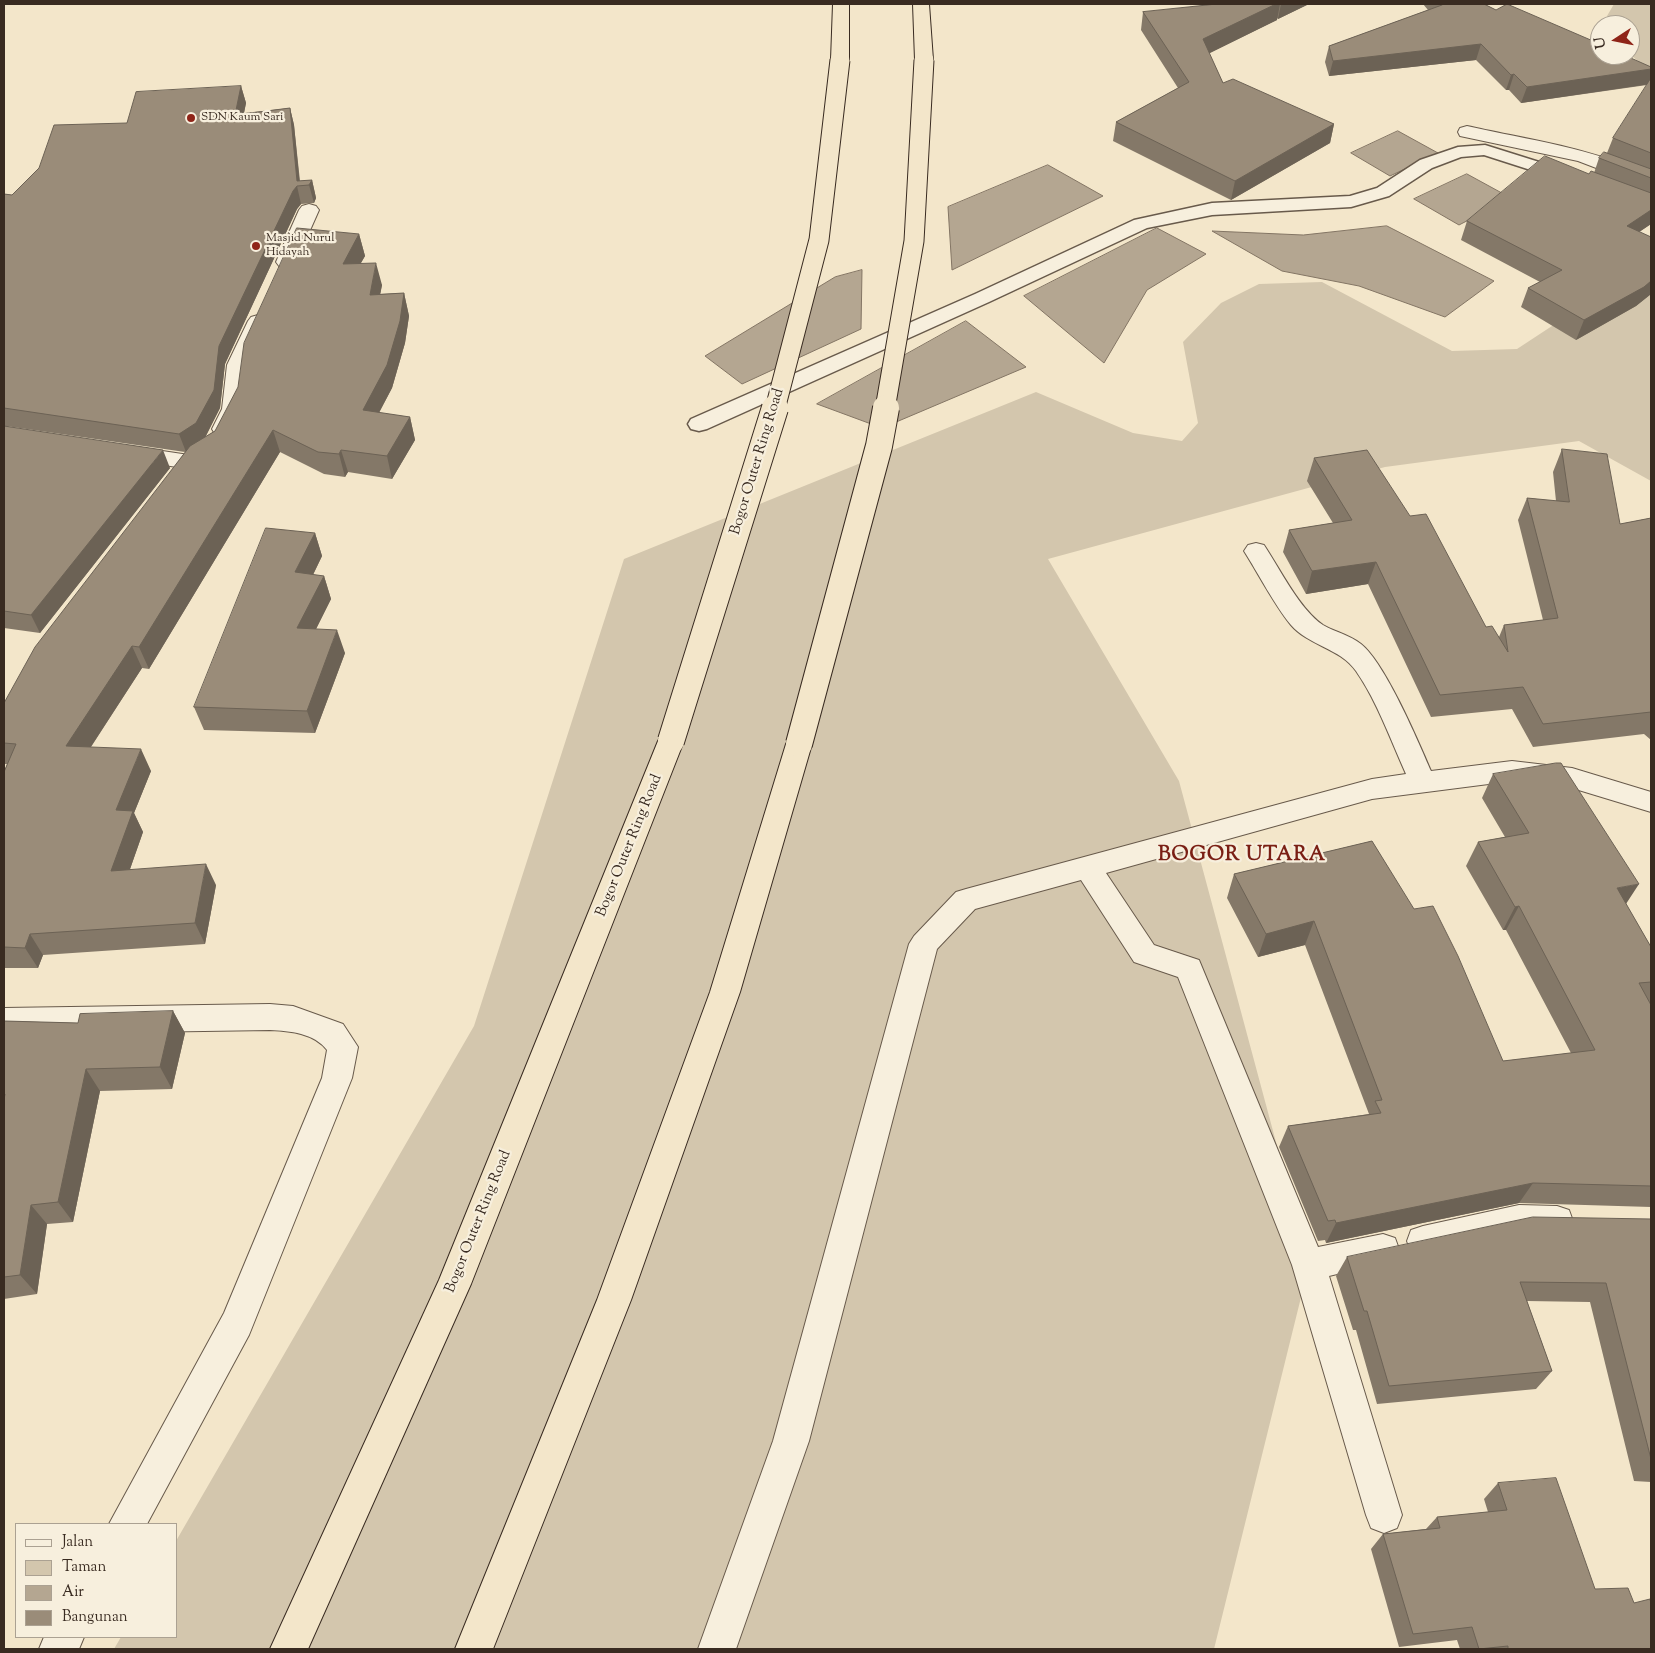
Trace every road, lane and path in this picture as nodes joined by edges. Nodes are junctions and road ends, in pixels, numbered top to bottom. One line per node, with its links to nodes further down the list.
1 (841, 4): 22 (highway, Bogor Outer Ring Road, bridge)
2 (921, 4): 23 (highway, bridge)
3 (1467, 132): 5 (street)
4 (1581, 181): 7 (lane)
5 (1651, 183)
6 (309, 210): 9 (street)
7 (699, 424)
8 (111, 450): 9 (street)
9 (202, 454): 10 (street)
10 (171, 485)
11 (1256, 551): 12 (street)
12 (1423, 784): 13 (street); 14 (street)
13 (1651, 802)
14 (1088, 866): 17 (street); 24 (street)
15 (4, 1021): 19 (street)
16 (1585, 1221): 17 (street)
17 (1309, 1265): 18 (street)
18 (1384, 1515)
19 (128, 1523)
20 (64, 1638): 21 (street)
21 (58, 1649)
22 (289, 1649)
23 (474, 1649)
24 (717, 1649)

